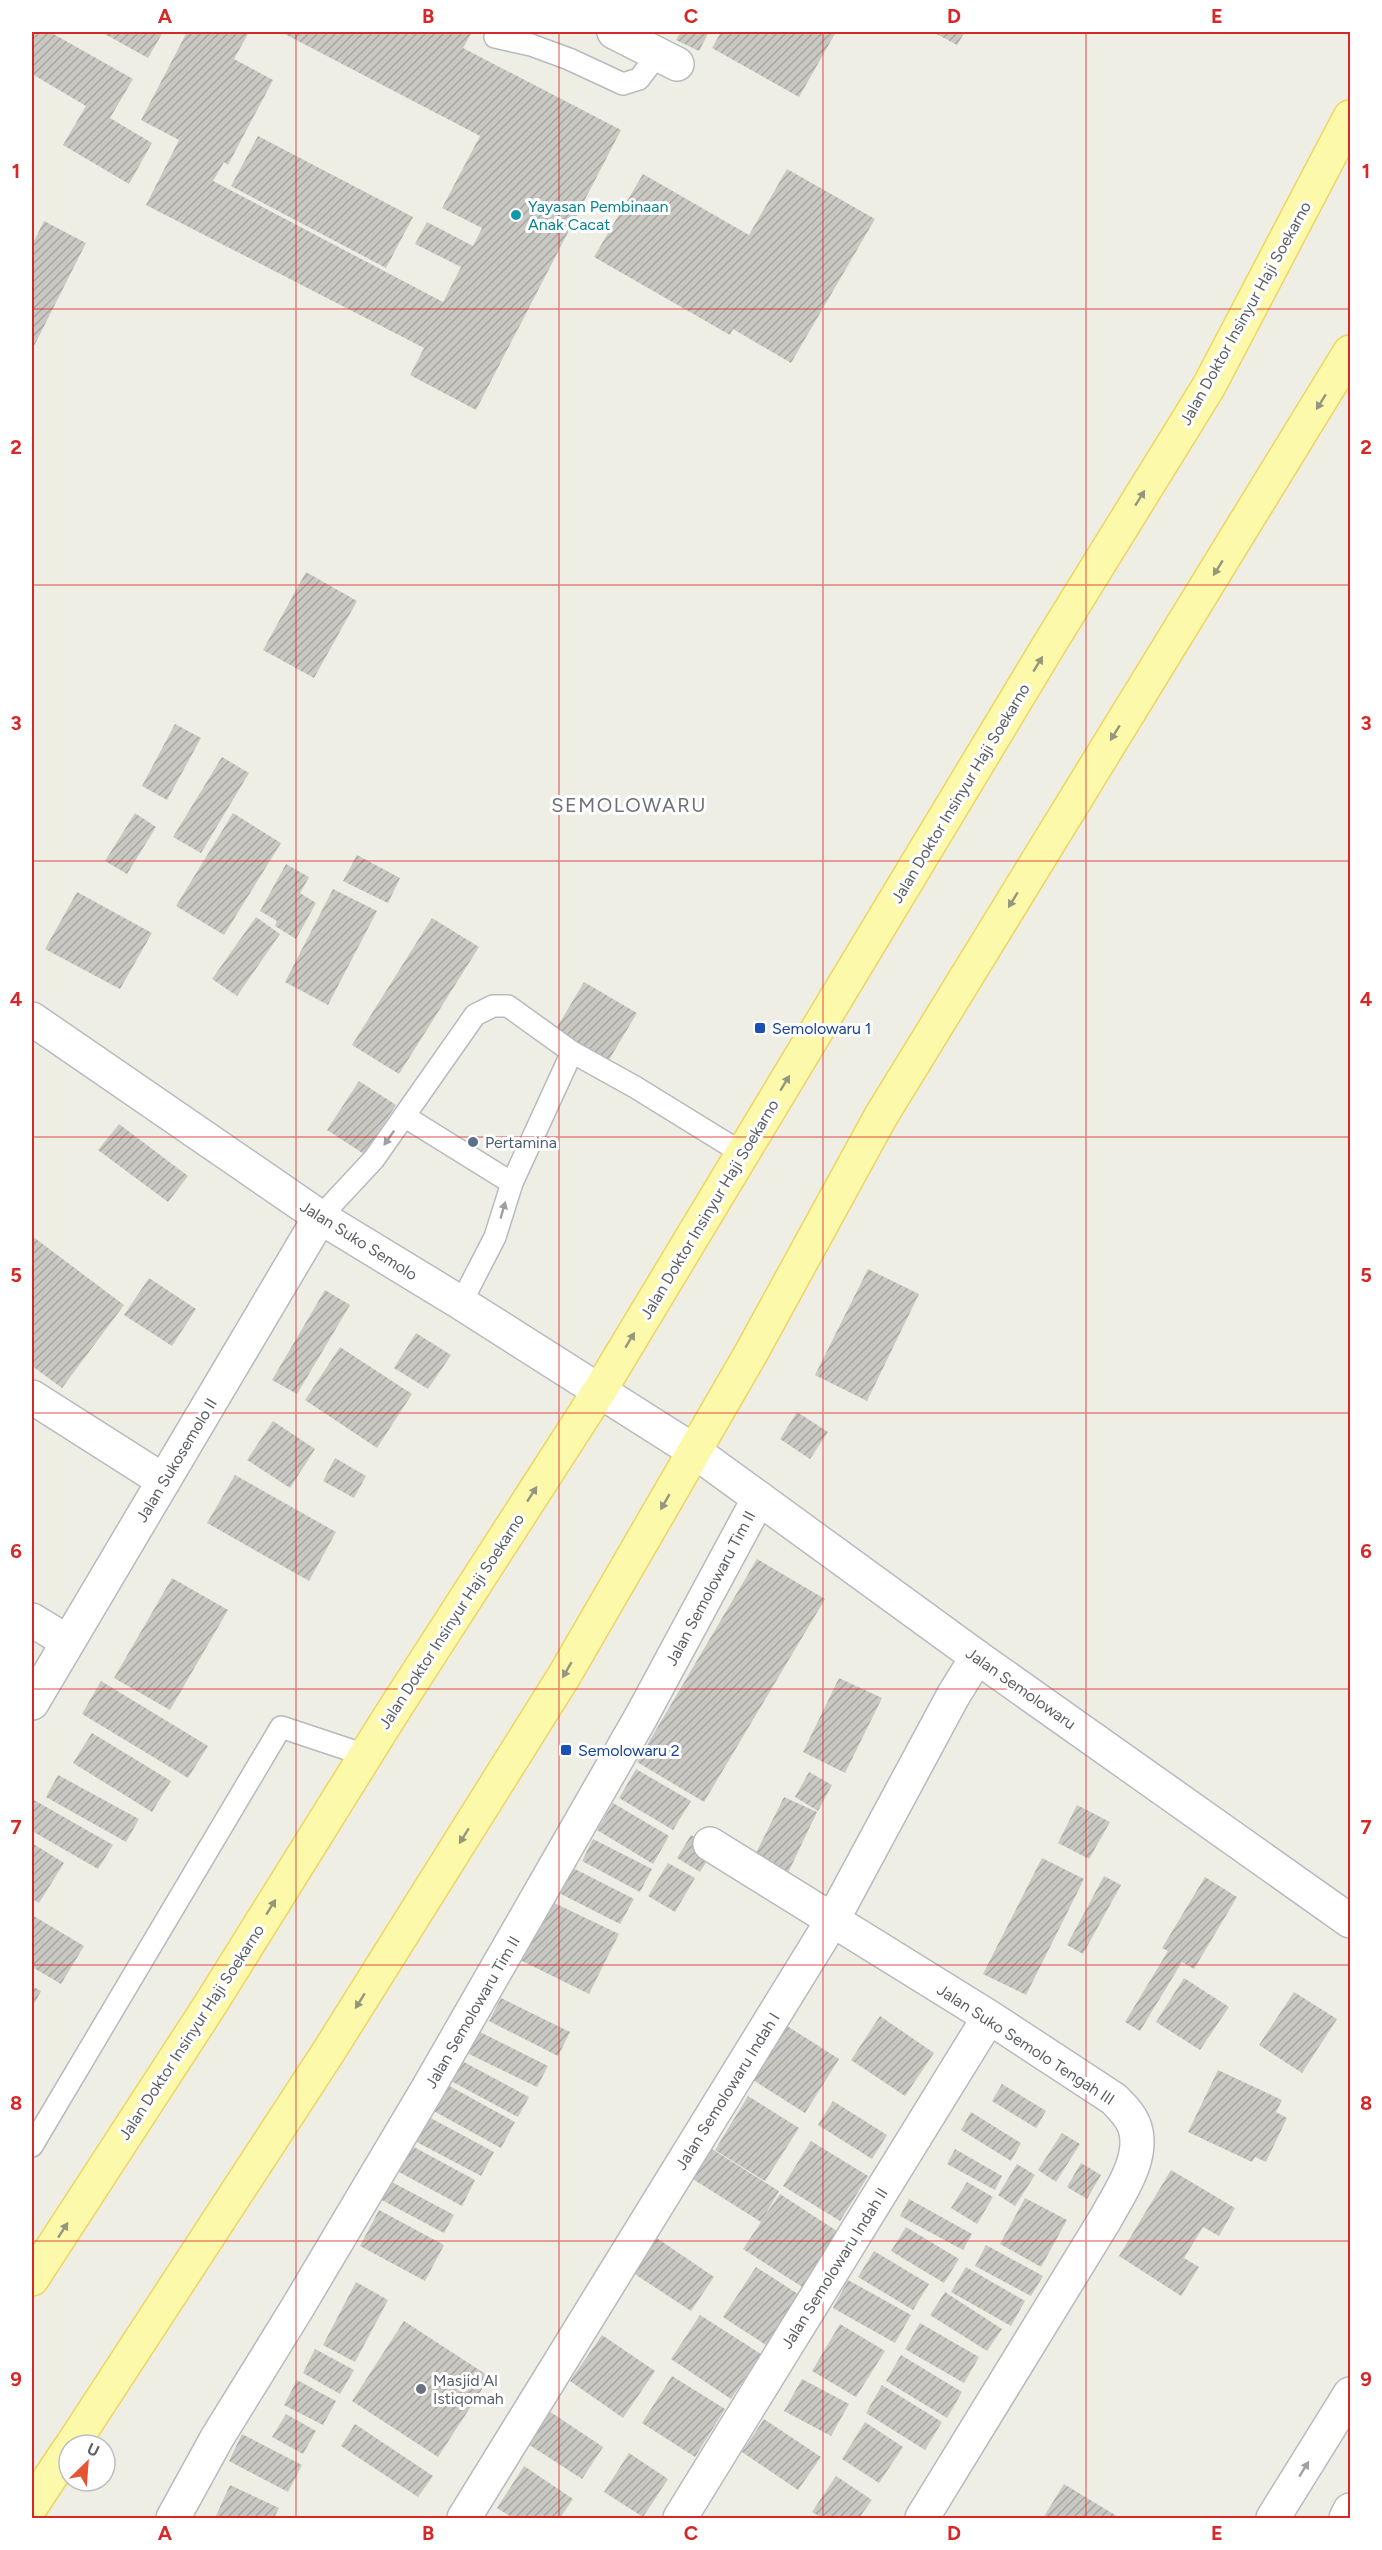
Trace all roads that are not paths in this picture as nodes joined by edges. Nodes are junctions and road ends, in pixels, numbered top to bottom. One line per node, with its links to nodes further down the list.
1 (614, 32): 3 (street)
2 (495, 37): 3 (lane)
3 (667, 59)
4 (1350, 117): 9 (main road, Jalan Doktor Insinyur Haji Soekarno, one-way to 4)
5 (1350, 352): 15 (main road, one-way to 15)
6 (32, 1019): 11 (street, Jalan Suko Semolo)
7 (572, 1052): 8 (lane); 9 (lane); 10 (lane)
8 (404, 1116): 10 (lane); 11 (lane, one-way to 11)
9 (742, 1153): 13 (main road, Jalan Doktor Insinyur Haji Soekarno, one-way to 9)
10 (512, 1183): 12 (lane, one-way to 10)
11 (320, 1217): 12 (street, Jalan Suko Semolo); 16 (street, Jalan Sukosemolo II)
12 (460, 1303): 13 (street, Jalan Suko Semolo)
13 (600, 1390): 15 (street, Jalan Suko Semolo); 22 (main road, Jalan Doktor Insinyur Haji Soekarno, one-way to 13)
14 (32, 1397): 16 (street)
15 (694, 1451): 17 (street, Jalan Semolowaru); 30 (main road, one-way to 30)
16 (164, 1481): 19 (street, Jalan Sukosemolo II)
17 (759, 1498): 20 (street, Jalan Semolowaru); 34 (street, Jalan Semolowaru Tim II)
18 (32, 1620): 19 (street)
19 (68, 1642): 21 (street, Jalan Sukosemolo II)
20 (977, 1657): 24 (street, Jalan Semolowaru Indah I); 25 (street, Jalan Semolowaru)
21 (32, 1703)
22 (365, 1755): 27 (lane); 28 (main road, Jalan Doktor Insinyur Haji Soekarno, one-way to 22)
23 (710, 1844): 24 (street, Jalan Suko Semolo Tengah III)
24 (832, 1921): 26 (street, Jalan Suko Semolo Tengah III); 35 (street, Jalan Semolowaru Indah I)
25 (1350, 1921)
26 (989, 2017): 36 (street, Jalan Semolowaru Indah II); 37 (street, Jalan Suko Semolo Tengah III)
27 (32, 2146)
28 (32, 2279)
29 (1350, 2394): 38 (street, one-way to 29)
30 (80, 2433)
31 (57, 2467): 32 (main road)
32 (32, 2505)
33 (1350, 2510): 39 (street)
34 (173, 2518)
35 (465, 2518)
36 (680, 2518)
37 (922, 2518)
38 (1273, 2518)
39 (1346, 2518)

